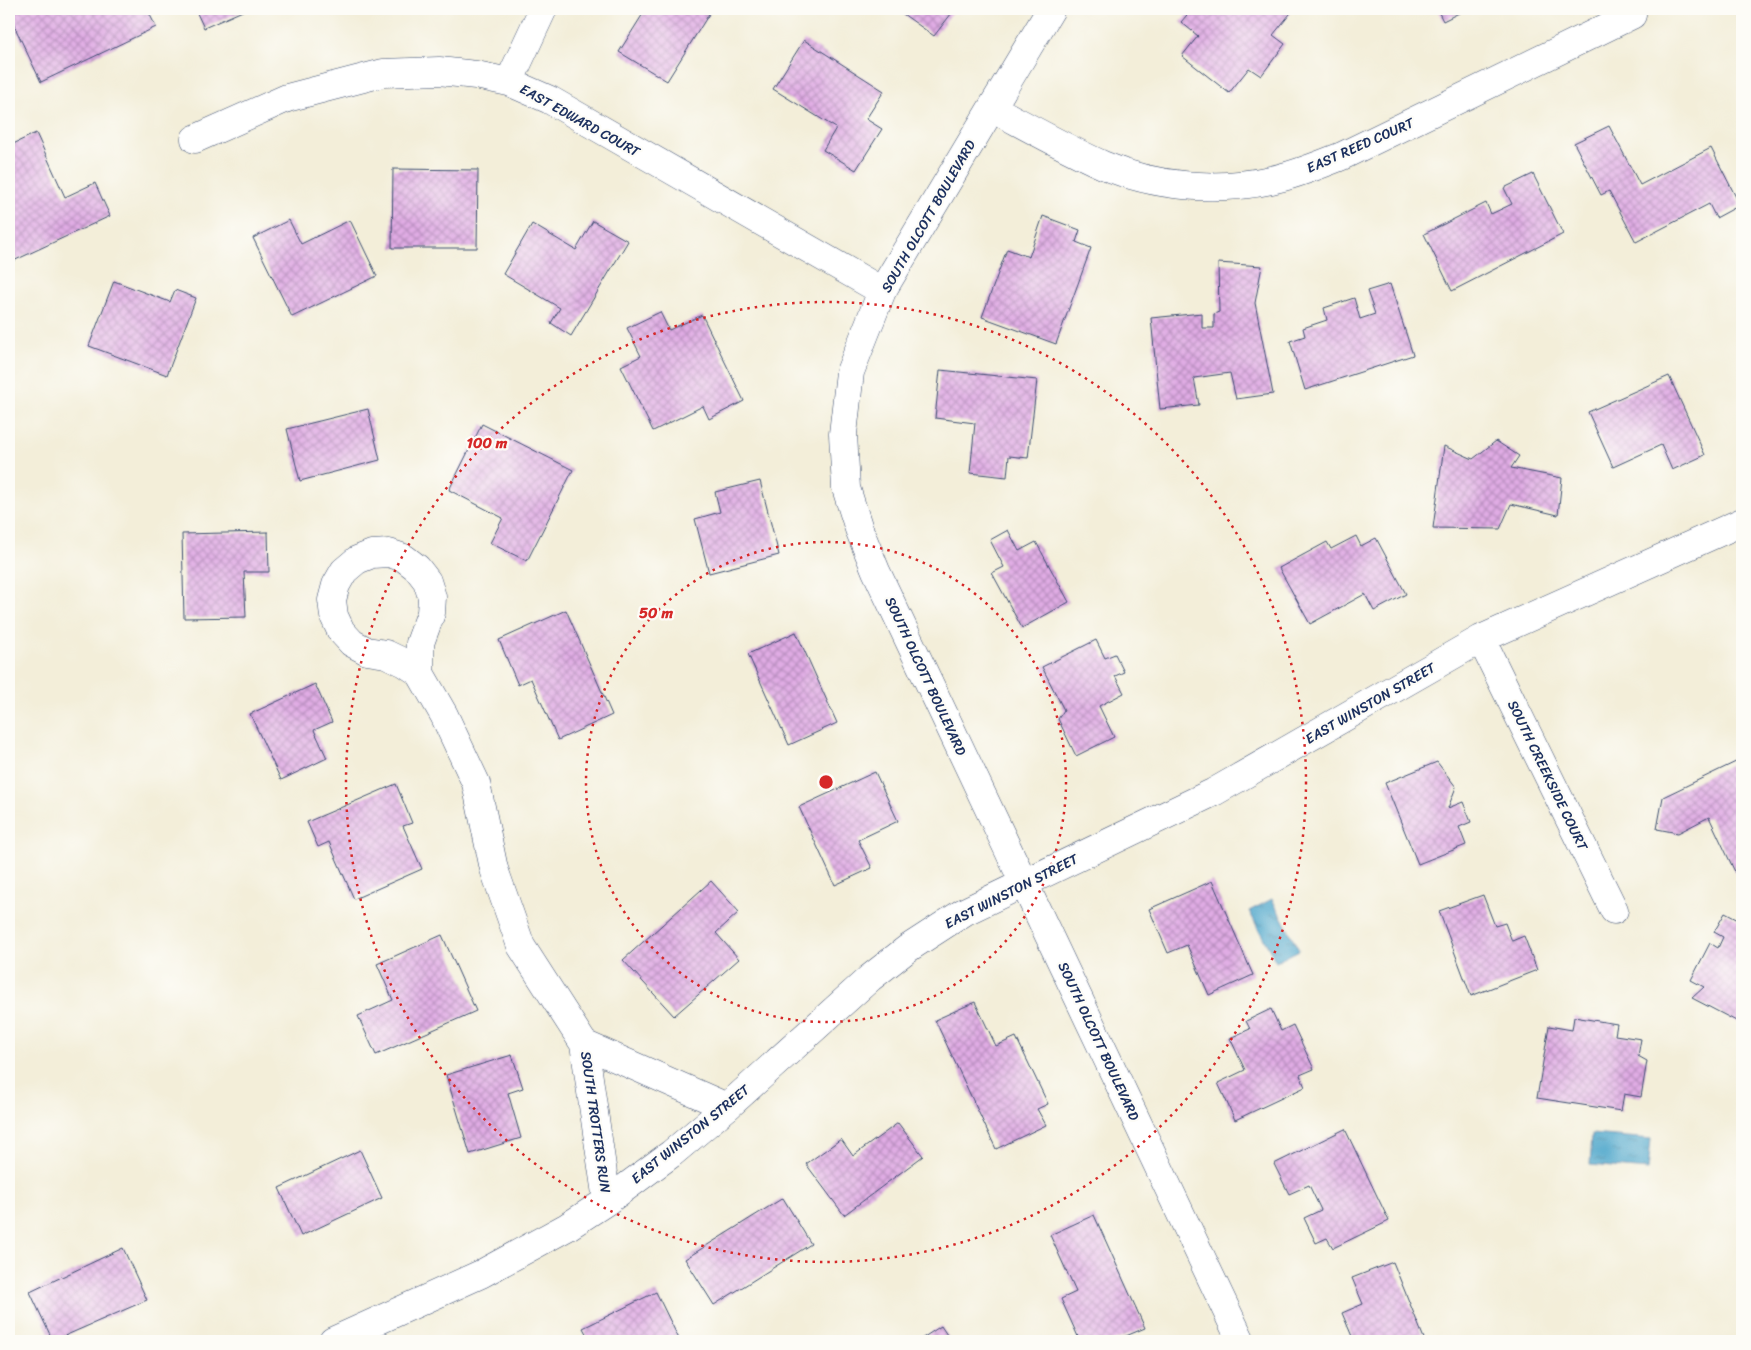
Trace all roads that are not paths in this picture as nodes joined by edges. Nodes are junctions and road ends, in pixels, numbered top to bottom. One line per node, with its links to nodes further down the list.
1 (543, 9): 4 (street)
2 (1051, 9): 5 (street, SOUTH OLCOTT BOULEVARD)
3 (1632, 15): 5 (street, EAST REED COURT)
4 (509, 82): 6 (street, EAST EDWARD COURT); 7 (street, EAST EDWARD COURT)
5 (992, 108): 7 (street, SOUTH OLCOTT BOULEVARD)
6 (196, 139)
7 (882, 291): 11 (street, SOUTH OLCOTT BOULEVARD)
8 (1742, 522): 9 (street, EAST WINSTON STREET)
9 (1482, 640): 11 (street, EAST WINSTON STREET); 12 (street, SOUTH CREEKSIDE COURT)
10 (420, 674): 10 (street, SOUTH TROTTERS RUN); 13 (street, SOUTH TROTTERS RUN)
11 (1025, 883): 14 (street, EAST WINSTON STREET); 17 (street, SOUTH OLCOTT BOULEVARD)
12 (1614, 910)
13 (584, 1044): 14 (street, SOUTH TROTTERS RUN); 15 (street, SOUTH TROTTERS RUN)
14 (727, 1107): 15 (street, EAST WINSTON STREET)
15 (607, 1201): 16 (street, EAST WINSTON STREET)
16 (333, 1341)
17 (1241, 1341)

